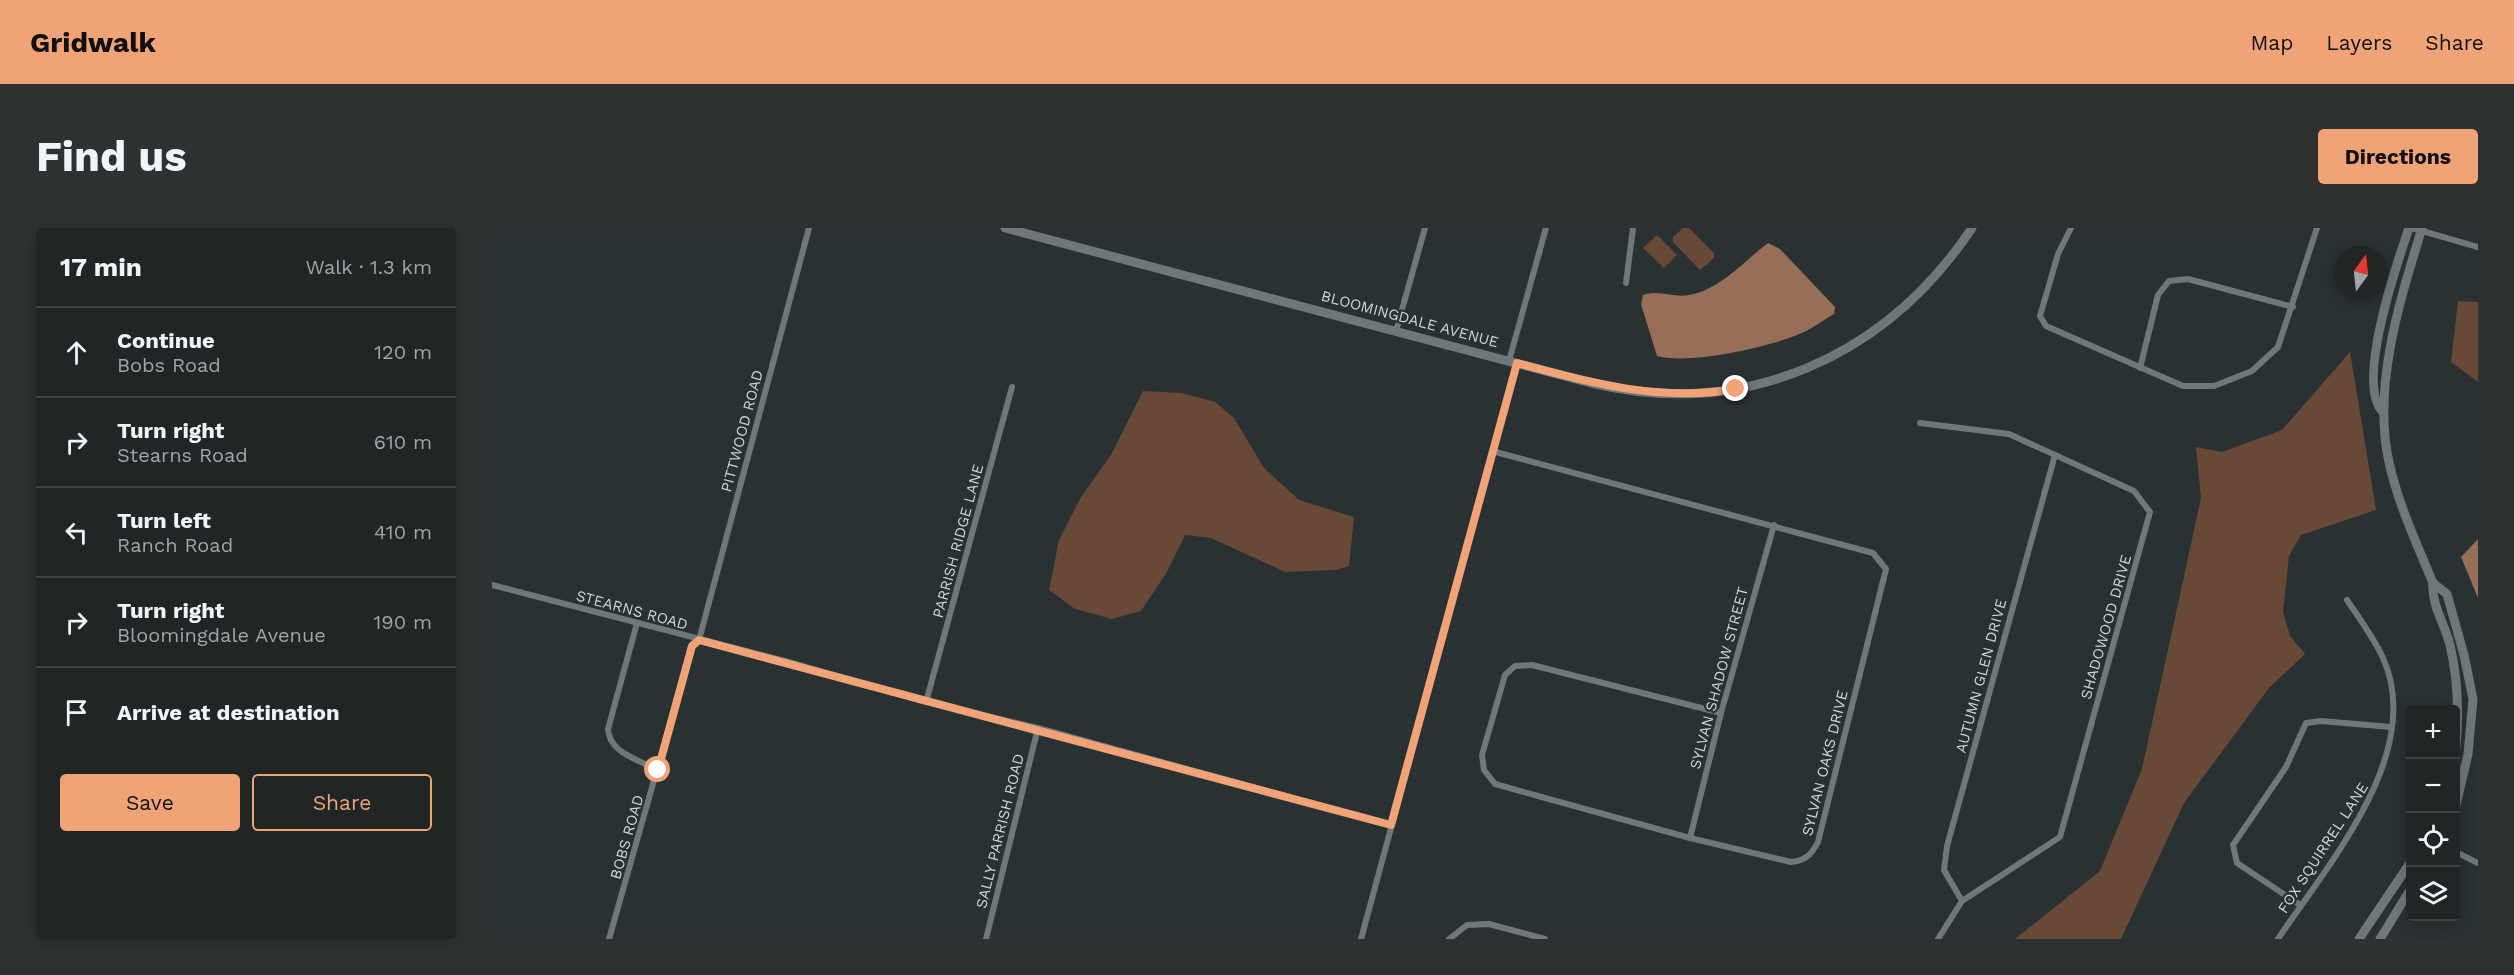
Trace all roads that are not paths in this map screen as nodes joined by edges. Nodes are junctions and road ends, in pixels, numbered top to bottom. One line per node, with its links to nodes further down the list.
1 (809, 228): 26 (street, PITTWOOD ROAD)
2 (1005, 228): 13 (street, BLOOMINGDALE AVENUE)
3 (1425, 228): 13 (street)
4 (1546, 228): 14 (street)
5 (1633, 228): 11 (street)
6 (1972, 228): 14 (street, BLOOMINGDALE AVENUE)
7 (2071, 228): 15 (street)
8 (2317, 228): 12 (street)
9 (2416, 229): 10 (street); 17 (street); 17 (street)
10 (2478, 248)
11 (1626, 284)
12 (2293, 307): 15 (street); 15 (street)
13 (1396, 331): 14 (street, BLOOMINGDALE AVENUE)
14 (1513, 362): 19 (street)
15 (2140, 368)
16 (1012, 387): 27 (street, PARRISH RIDGE LANE)
17 (2382, 411): 22 (street)
18 (1920, 423): 20 (street, SHADOWOOD DRIVE)
19 (1492, 450): 21 (street, SYLVAN OAKS DRIVE); 34 (street)
20 (2055, 455): 40 (street, AUTUMN GLEN DRIVE); 40 (street, SHADOWOOD DRIVE)
21 (1774, 525): 29 (street, SYLVAN SHADOW STREET); 35 (street, SYLVAN OAKS DRIVE)
22 (2433, 583): 28 (street); 33 (street)
23 (492, 585): 25 (street, STEARNS ROAD)
24 (2347, 600): 31 (street, FOX SQUIRREL LANE)
25 (637, 623): 26 (street, STEARNS ROAD); 32 (street)
26 (699, 640): 27 (street, STEARNS ROAD); 32 (street, BOBS ROAD)
27 (926, 702): 30 (street, STEARNS ROAD)
28 (2459, 705)
29 (1721, 713): 35 (street, SYLVAN SHADOW STREET); 35 (street, SYLVAN OAKS DRIVE)
30 (1038, 728): 34 (street, STEARNS ROAD); 43 (street, SALLY PARRISH ROAD)
31 (2391, 728): 41 (street, FOX SQUIRREL LANE); 41 (street)
32 (658, 770): 42 (street, BOBS ROAD)
33 (2460, 788)
34 (1391, 825): 44 (street)
35 (1690, 838)
36 (2460, 854): 37 (street)
37 (2478, 863)
38 (2407, 867): 49 (street)
39 (2406, 897): 50 (street)
40 (1962, 901): 47 (street, SHADOWOOD DRIVE)
41 (2300, 906): 48 (street, FOX SQUIRREL LANE)
42 (609, 939)
43 (986, 939)
44 (1361, 939)
45 (1449, 939): 46 (street)
46 (1545, 939)
47 (1938, 939)
48 (2278, 939)
49 (2359, 939)
50 (2380, 939)

